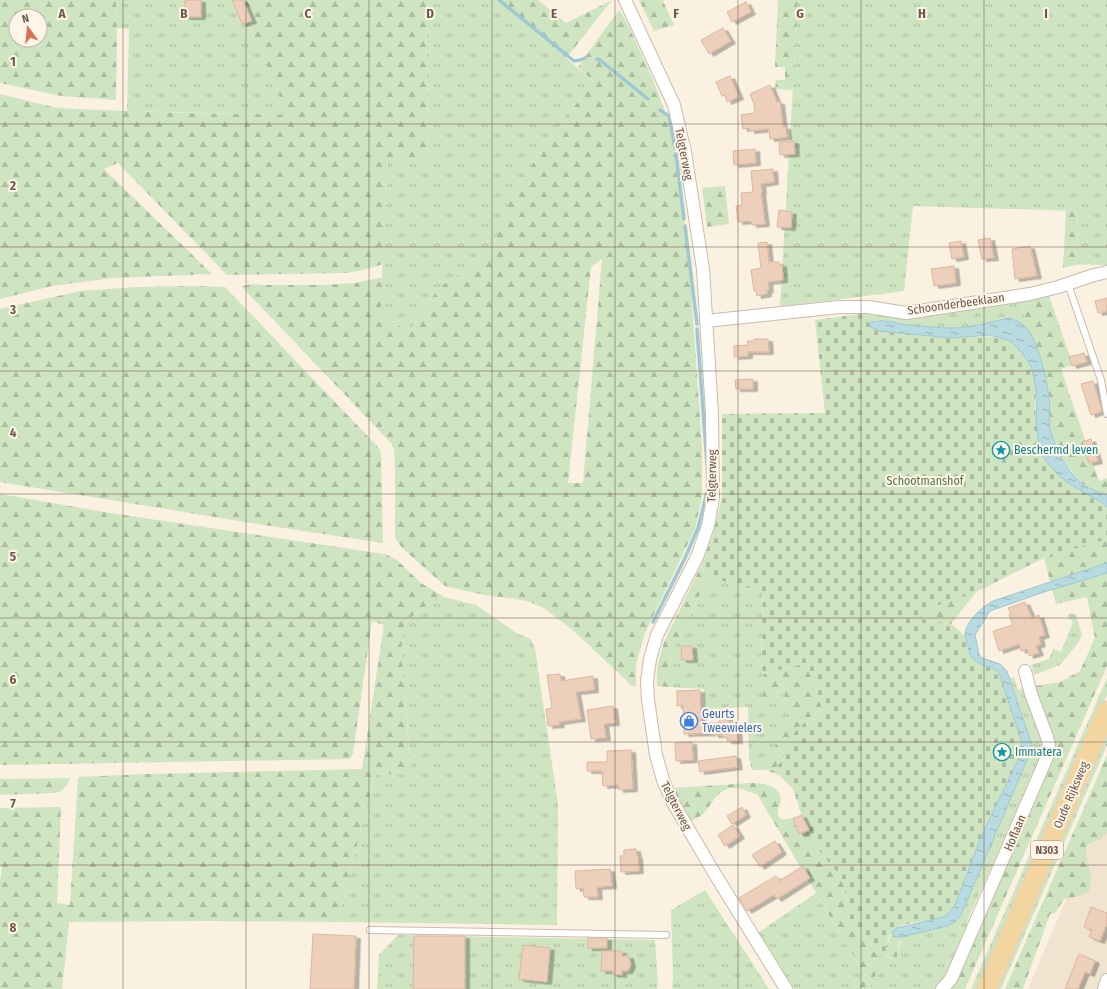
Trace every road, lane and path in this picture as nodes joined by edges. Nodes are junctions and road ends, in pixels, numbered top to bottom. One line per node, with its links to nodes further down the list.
1 (625, 0): 4 (street, Telgterweg)
2 (1107, 272): 3 (street, Schoonderbeeklaan)
3 (1068, 284): 4 (street, Schoonderbeeklaan); 5 (lane)
4 (706, 321): 11 (street, Telgterweg)
5 (1107, 414)
6 (1025, 671): 12 (street, Hoflaan)
7 (1107, 711): 13 (main road, Oude Rijksweg / N303)
8 (370, 930): 9 (lane)
9 (666, 935)
10 (1107, 980): 14 (street)
11 (786, 989)
12 (942, 989)
13 (987, 989)
14 (1104, 989)

